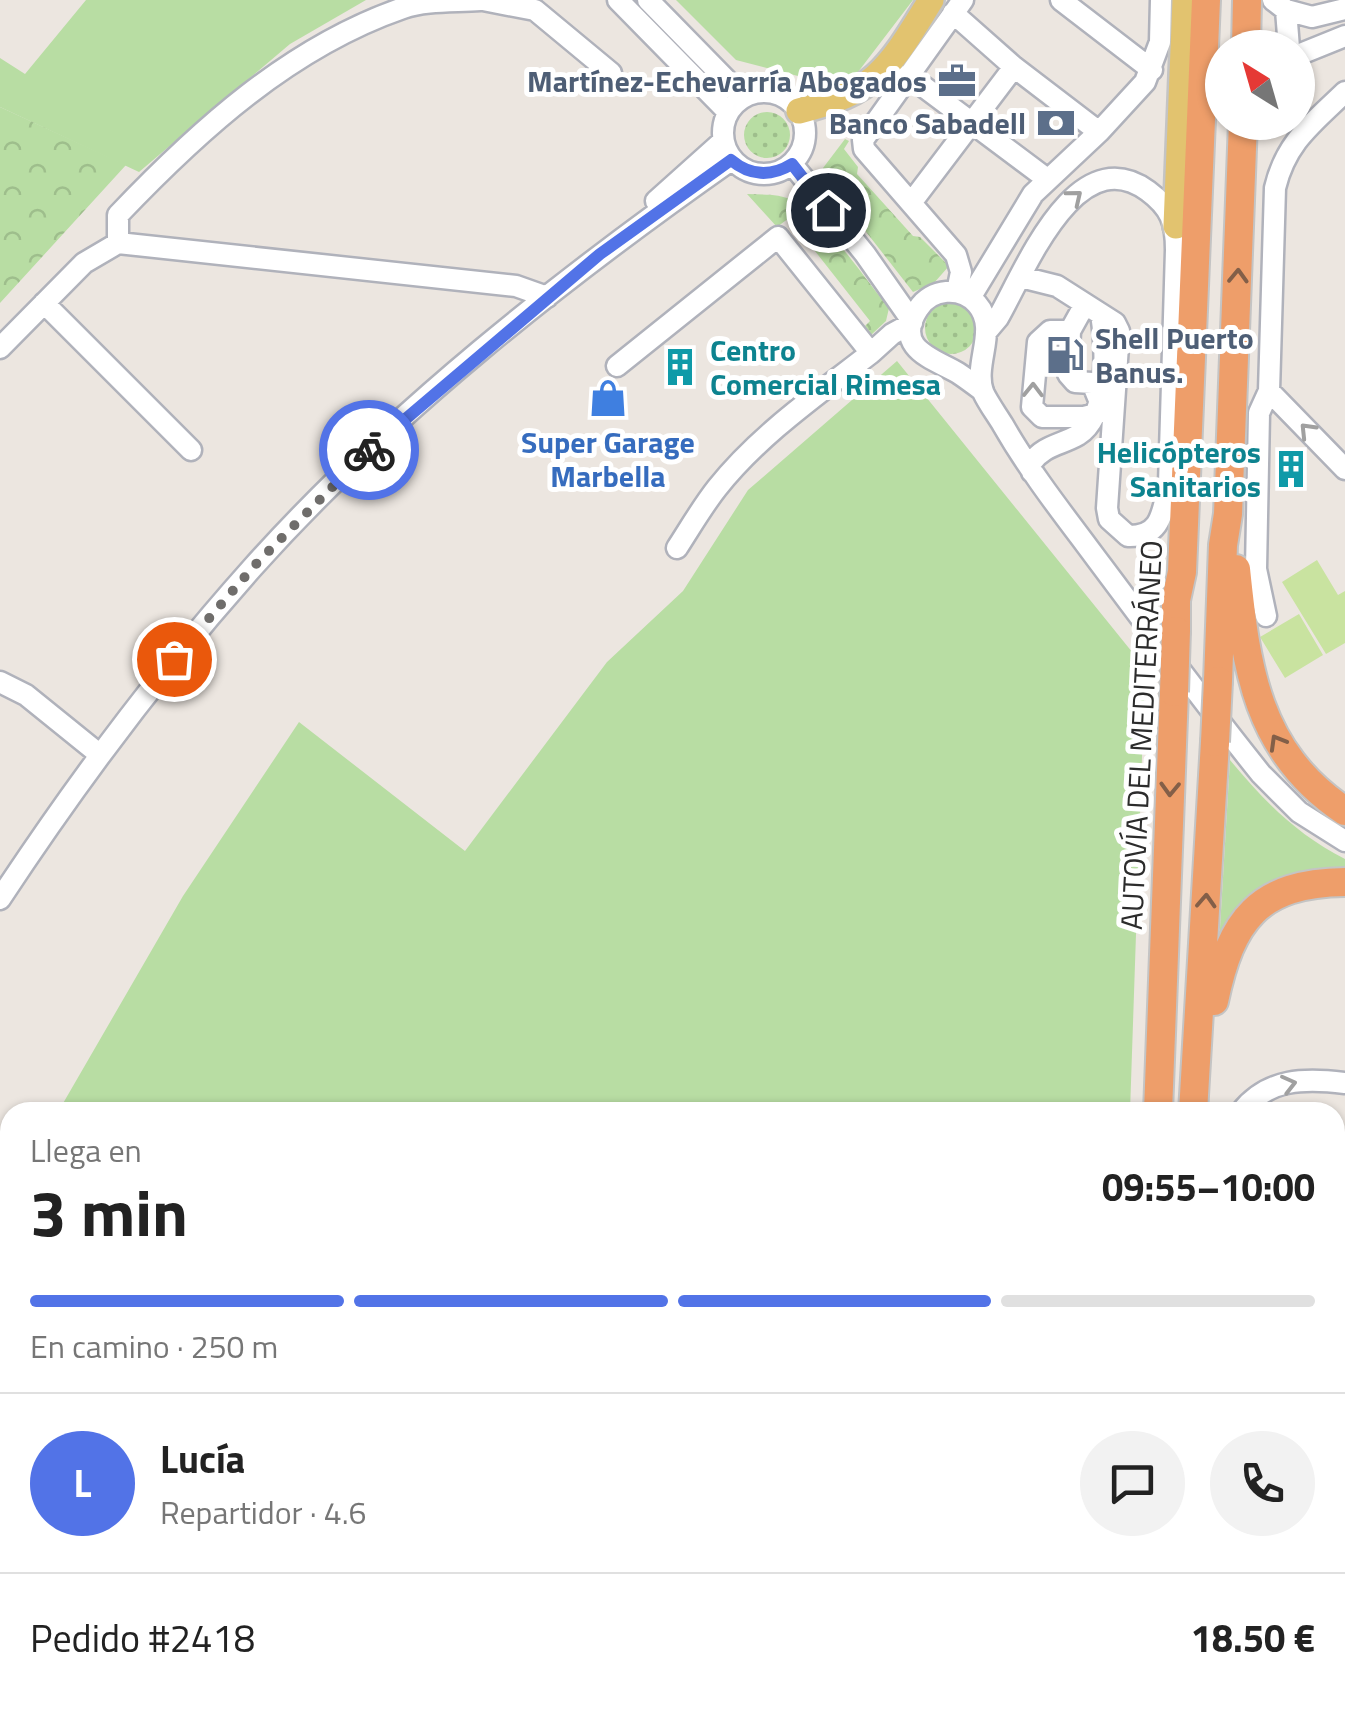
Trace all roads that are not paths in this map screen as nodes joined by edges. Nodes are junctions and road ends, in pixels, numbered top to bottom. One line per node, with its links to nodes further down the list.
1 (482, 0): 18 (street); 32 (street)
2 (618, 0): 22 (street)
3 (648, 0): 22 (street)
4 (1060, 0): 17 (street)
5 (1161, 0): 17 (street)
6 (1185, 0): 31 (main road)
7 (1206, 0): 60 (highway, AUTOVÍA DEL MEDITERRÁNEO)
8 (1247, 0): 12 (highway)
9 (949, 4): 16 (street); 19 (street); 23 (main road)
10 (1280, 5): 11 (street); 13 (street)
11 (1343, 17)
12 (1246, 30)
13 (1285, 30)
14 (1345, 36): 15 (street)
15 (1315, 48)
16 (1014, 67): 24 (street); 25 (street)
17 (1152, 70): 25 (street)
18 (611, 73)
19 (908, 75): 24 (street); 30 (street)
20 (1345, 92): 50 (street)
21 (1063, 94): 25 (street)
22 (736, 104): 23 (street); 27 (street)
23 (799, 112): 28 (street)
24 (972, 123): 29 (street); 30 (street)
25 (1102, 130): 29 (street)
26 (1243, 140): 58 (highway, one-way to 26)
27 (727, 150): 28 (street); 38 (street)
28 (792, 164): 36 (street)
29 (1047, 179): 33 (street)
30 (911, 203): 34 (street)
31 (1176, 226): 35 (street, one-way to 31); 57 (street)
32 (118, 243): 38 (street); 40 (street)
33 (999, 248): 34 (street); 37 (street)
34 (956, 254): 37 (street)
35 (1021, 278): 41 (street); 44 (street)
36 (884, 279): 39 (street); 42 (street)
37 (964, 295): 39 (street); 44 (street)
38 (547, 297): 63 (street)
39 (929, 297): 42 (street)
40 (44, 303): 45 (street); 54 (street)
41 (1093, 309): 43 (street); 51 (street); 57 (street)
42 (912, 325): 46 (street); 48 (street)
43 (1070, 331): 51 (street); 51 (street, one-way to 43)
44 (985, 337): 48 (street); 49 (street)
45 (0, 348)
46 (878, 348): 47 (street); 59 (street)
47 (617, 366)
48 (945, 366): 49 (street)
49 (983, 391): 52 (street)
50 (1269, 391): 55 (street, one-way to 50); 61 (street)
51 (1098, 407): 53 (street)
52 (1005, 429): 53 (street); 56 (street)
53 (1053, 444): 56 (street)
54 (191, 450)
55 (1345, 468)
56 (1032, 472): 65 (street)
57 (1169, 484): 60 (highway)
58 (1228, 514): 64 (highway, one-way to 58); 68 (highway, one-way to 58, bridge)
59 (678, 548)
60 (1176, 600): 70 (highway, AUTOVÍA DEL MEDITERRÁNEO, one-way to 70, bridge)
61 (1266, 616)
62 (0, 682): 63 (street)
63 (99, 754): 67 (street)
64 (1345, 810)
65 (1345, 841)
66 (1345, 882): 68 (highway)
67 (0, 899)
68 (1198, 1034): 71 (highway)
69 (1345, 1083): 72 (street, one-way to 69)
70 (1158, 1102)
71 (1194, 1102)
72 (1252, 1102)

